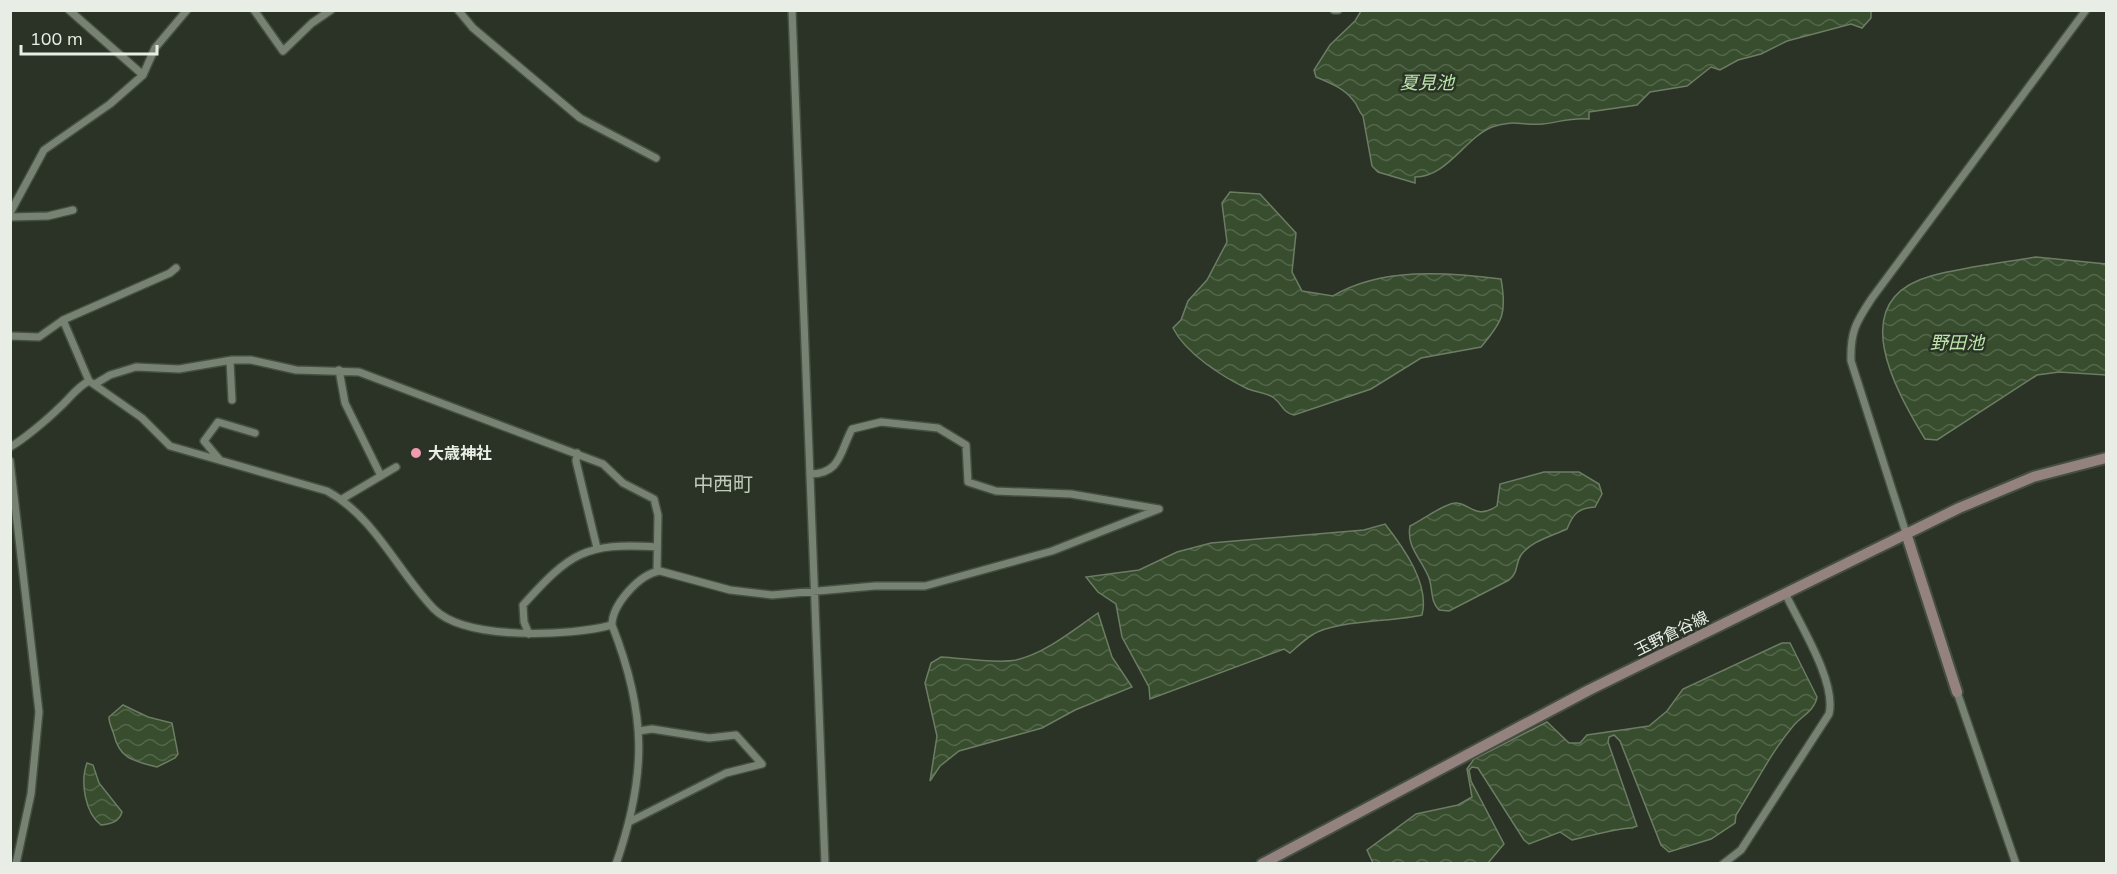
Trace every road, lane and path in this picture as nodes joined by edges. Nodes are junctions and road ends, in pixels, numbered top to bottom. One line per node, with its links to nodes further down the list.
1 (69, 10): 8 (street)
2 (187, 10): 8 (street)
3 (254, 10): 4 (street)
4 (331, 10)
5 (458, 10): 9 (street)
6 (792, 10): 26 (street)
7 (2086, 10): 29 (street)
8 (143, 75): 11 (street)
9 (656, 158)
10 (73, 210): 11 (street)
11 (10, 215)
12 (176, 268): 13 (street)
13 (63, 320): 14 (street); 17 (street)
14 (10, 336)
15 (230, 361): 16 (street); 17 (street); 18 (street)
16 (339, 369): 21 (street); 27 (street)
17 (92, 383): 20 (street); 23 (street)
18 (232, 400)
19 (255, 434): 23 (street)
20 (10, 447)
21 (576, 453): 30 (street); 31 (street)
22 (2106, 458): 29 (main road, 玉野倉谷線)
23 (219, 459): 28 (street)
24 (10, 461): 40 (street)
25 (396, 467): 27 (street)
26 (810, 474): 33 (street); 33 (street)
27 (381, 476): 28 (street)
28 (342, 499): 36 (street)
29 (1906, 533): 34 (main road, 玉野倉谷線); 37 (main road)
30 (657, 547): 31 (street); 32 (street)
31 (597, 548): 36 (street)
32 (657, 571): 33 (street); 35 (street)
33 (814, 592): 42 (street)
34 (1785, 593): 43 (main road, 玉野倉谷線); 44 (street)
35 (612, 625): 36 (street); 38 (street)
36 (529, 634)
37 (1957, 692): 45 (street)
38 (639, 731): 39 (street); 39 (street)
39 (631, 821): 41 (street)
40 (16, 864)
41 (616, 864)
42 (825, 864)
43 (1262, 864)
44 (1723, 864)
45 (2016, 864)

